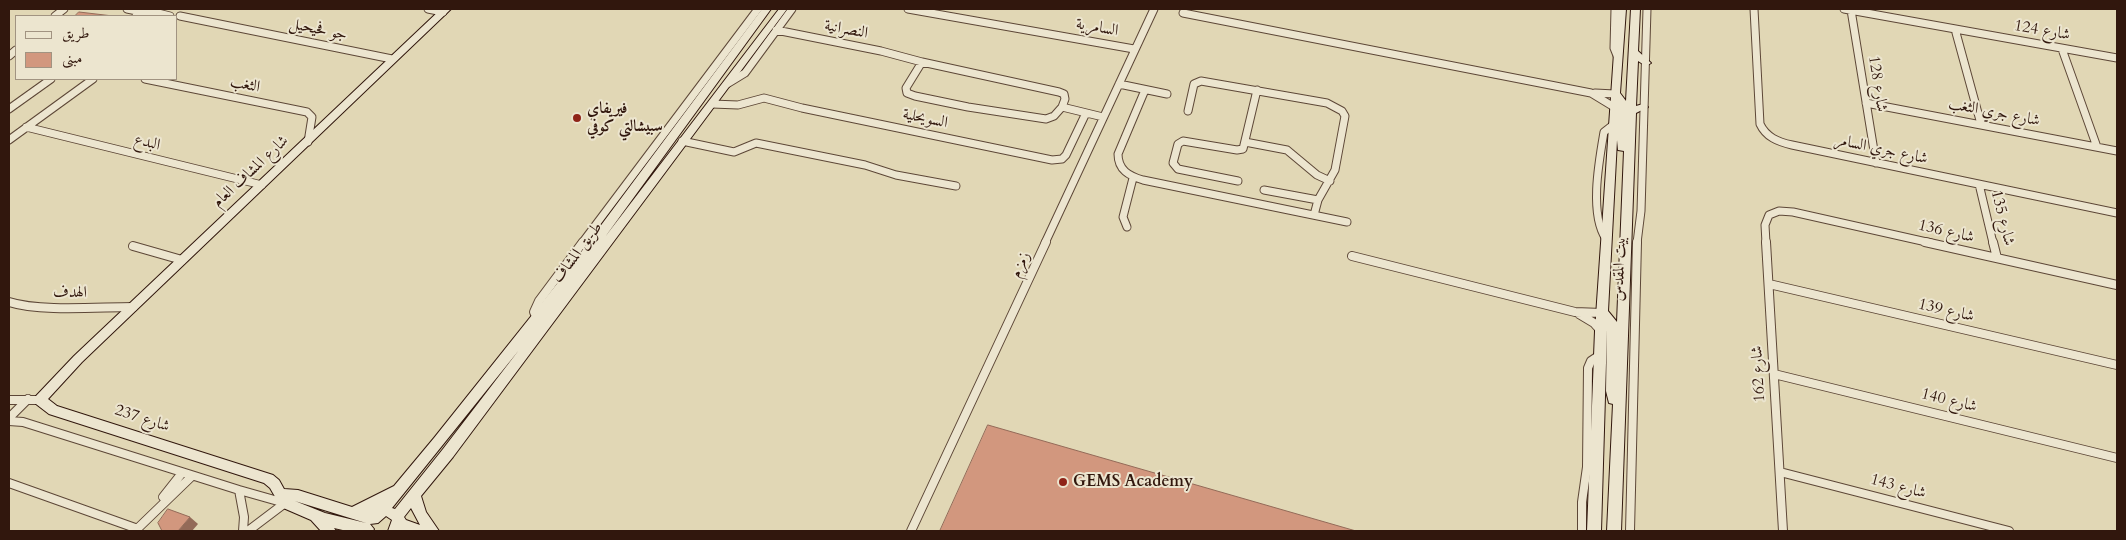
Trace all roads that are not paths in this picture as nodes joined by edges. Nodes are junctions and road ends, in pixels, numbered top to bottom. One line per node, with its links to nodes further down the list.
1 (127, 9): 17 (street)
2 (190, 9): 20 (street)
3 (428, 9): 14 (street)
4 (758, 9): 86 (street, طريق المشاف)
5 (766, 9): 86 (street, طريق المشاف)
6 (783, 9): 34 (street, طريق المشاف)
7 (792, 9): 23 (street)
8 (908, 9): 15 (street, السامرية)
9 (1154, 9): 24 (street, زمزم)
10 (1635, 9): 26 (street, بيت المقدس)
11 (1647, 9): 30 (street, بيت المقدس)
12 (1754, 9): 61 (street, شارع جري السامر)
13 (1847, 9): 22 (street, شارع 124); 42 (street, شارع 128)
14 (445, 10): 28 (street, شارع المشاف العام)
15 (922, 10): 24 (street, السامرية)
16 (1616, 10): 41 (street, بيت المقدس)
17 (143, 13): 19 (street)
18 (1183, 13): 38 (street)
19 (161, 15)
20 (178, 17)
21 (178, 18): 28 (street, جو فحيحيل)
22 (1955, 29): 25 (street, شارع 124); 53 (street)
23 (776, 30): 29 (street, النصرانية); 34 (street)
24 (1134, 49): 35 (street, زمزم)
25 (2062, 49): 27 (street, شارع 124); 59 (street)
26 (1634, 53): 30 (street); 50 (street, بيت المقدس)
27 (2117, 58)
28 (392, 60): 57 (street, شارع المشاف العام)
29 (922, 62): 45 (street, النصرانية); 45 (street)
30 (1646, 63): 46 (street, بيت المقدس)
31 (50, 80): 48 (street)
32 (92, 80): 54 (street)
33 (150, 80): 57 (street, الثغب)
34 (727, 84): 39 (street, طريق المشاف)
35 (1118, 84): 36 (street); 52 (street, زمزم)
36 (1145, 90): 40 (street); 63 (street)
37 (1257, 90): 49 (street); 58 (street); 65 (street)
38 (1585, 92): 41 (street); 47 (street)
39 (720, 93): 43 (street, طريق المشاف); 44 (street)
40 (1167, 94)
41 (1615, 94): 47 (street, بيت المقدس); 62 (street)
42 (1866, 103): 53 (street, شارع جري الثغب); 61 (street, شارع 128)
43 (712, 104): 44 (street, السويحلية); 56 (street, طريق المشاف)
44 (732, 104): 51 (street, السويحلية)
45 (1062, 107): 51 (street)
46 (1643, 107): 50 (street); 118 (street, بيت المقدس)
47 (1614, 108): 85 (street, بيت المقدس)
48 (9, 109)
49 (1188, 111)
50 (1630, 112): 62 (street, بيت المقدس)
51 (1086, 113): 52 (street)
52 (1104, 117): 114 (street, زمزم)
53 (1981, 124): 59 (street, شارع جري الثغب)
54 (26, 127): 55 (street); 67 (street, البدع)
55 (9, 140)
56 (682, 141): 68 (street); 102 (street, طريق المشاف)
57 (308, 142): 67 (street, شارع المشاف العام)
58 (1245, 142): 64 (street); 65 (street)
59 (2097, 147): 60 (street, شارع جري الثغب)
60 (2117, 151)
61 (1876, 163): 66 (street, شارع جري السامر)
62 (1628, 174): 93 (street, بيت المقدس)
63 (1133, 178): 72 (street); 75 (street)
64 (1238, 181)
65 (1330, 181): 70 (street)
66 (1979, 184): 71 (street, شارع جري السامر); 78 (street, شارع 135)
67 (262, 185): 79 (street, شارع المشاف العام)
68 (956, 186)
69 (1264, 190): 70 (street)
70 (1318, 200): 72 (street)
71 (2117, 213)
72 (1314, 215): 74 (street)
73 (1769, 215): 78 (street, شارع 136); 80 (street, شارع 162)
74 (1347, 222)
75 (1127, 227)
76 (132, 246): 79 (street)
77 (1352, 256): 84 (street)
78 (1998, 258): 81 (street, شارع 136)
79 (182, 260): 83 (street, شارع المشاف العام)
80 (1768, 284): 89 (street, شارع 139); 90 (street, شارع 162)
81 (2117, 285)
82 (9, 302): 83 (street, الهدف)
83 (133, 307): 92 (street, شارع المشاف العام)
84 (1575, 312): 85 (street); 87 (street)
85 (1602, 313): 87 (street, بيت المقدس); 93 (street)
86 (537, 318): 100 (street, طريق المشاف)
87 (1601, 331): 88 (street, بيت المقدس)
88 (1600, 355): 115 (street, بيت المقدس); 116 (street, بيت المقدس)
89 (2117, 365)
90 (1774, 374): 95 (street, شارع 140); 96 (street, شارع 162)
91 (9, 400): 92 (street)
92 (34, 400): 94 (street); 103 (street, شارع 237)
93 (1618, 417): 117 (street, بيت المقدس)
94 (9, 420): 97 (street)
95 (2117, 458)
96 (1780, 472): 119 (street, شارع 162); 120 (street, شارع 143)
97 (182, 473): 98 (street); 108 (street)
98 (192, 476): 101 (street); 108 (street)
99 (9, 483): 108 (street)
100 (404, 483): 104 (street); 106 (street, طريق المشاف)
101 (239, 490): 103 (street); 109 (street)
102 (414, 496): 107 (street, طريق المشاف); 113 (street)
103 (283, 498): 104 (street); 105 (street, شارع 237); 110 (street)
104 (352, 513): 106 (street)
105 (313, 514): 106 (street, شارع 237); 111 (street)
106 (371, 524): 107 (street)
107 (397, 524): 112 (street)
108 (135, 529)
109 (243, 531)
110 (248, 531)
111 (329, 531)
112 (420, 531)
113 (432, 531)
114 (911, 531)
115 (1582, 531)
116 (1594, 531)
117 (1614, 531)
118 (1630, 531)
119 (1783, 531)
120 (2009, 531)

